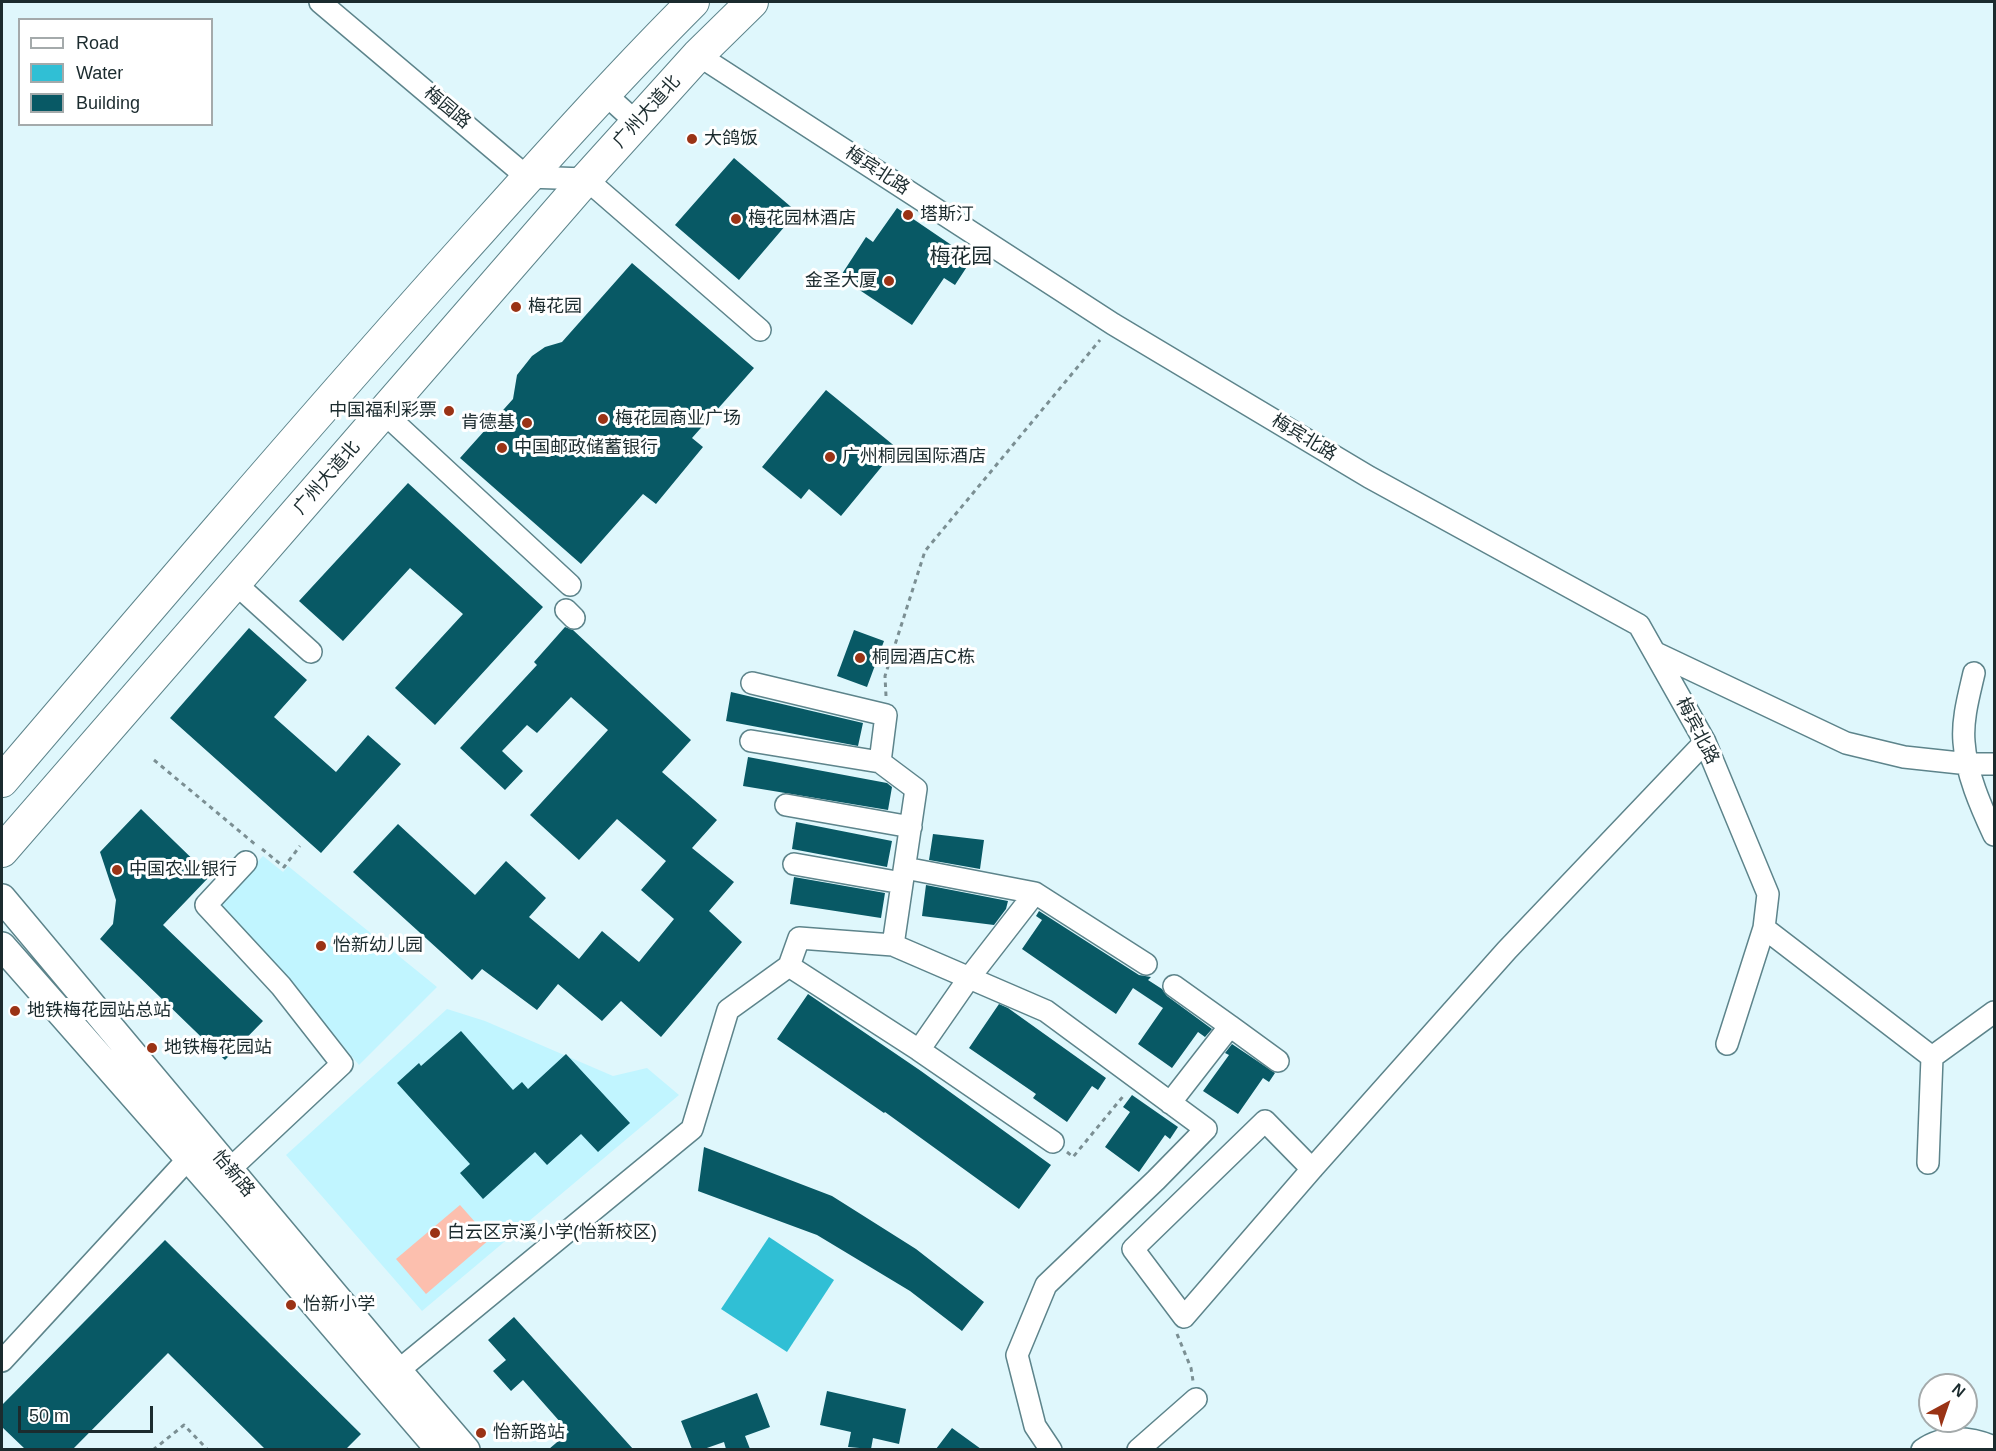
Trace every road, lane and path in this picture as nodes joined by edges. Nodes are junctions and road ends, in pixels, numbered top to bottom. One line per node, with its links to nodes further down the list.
1 (320, 2): 7 (street, 梅园路)
2 (693, 2): 5 (highway)
3 (752, 2): 4 (highway, 广州大道北)
4 (698, 55): 6 (highway, 广州大道北); 9 (street, 梅宾北路)
5 (604, 93): 6 (street); 7 (highway)
6 (637, 123): 8 (highway, 广州大道北)
7 (527, 177): 8 (street); 25 (highway)
8 (586, 179): 10 (street); 11 (highway, 广州大道北)
9 (1113, 324): 15 (street, 梅宾北路); 17 (path)
10 (760, 330)
11 (384, 413): 12 (highway, 广州大道北); 13 (street)
12 (236, 584): 14 (street); 30 (highway, 广州大道北)
13 (570, 585)
14 (311, 652)
15 (1656, 653): 20 (street, 梅宾北路); 23 (street)
16 (1974, 673): 23 (street)
17 (885, 676)
18 (752, 683): 22 (street)
19 (751, 741): 22 (street)
20 (1705, 742): 36 (street, 梅宾北路); 55 (street)
21 (154, 760): 29 (path)
22 (880, 762): 27 (street)
23 (1969, 764): 24 (street); 28 (street)
24 (1995, 764)
25 (2, 781)
26 (786, 805): 27 (street)
27 (911, 827): 33 (street)
28 (1995, 835)
29 (300, 846)
30 (2, 851)
31 (246, 862): 56 (street)
32 (794, 864): 33 (street)
33 (903, 876): 34 (street); 37 (street)
34 (1035, 893): 39 (street); 41 (street)
35 (2, 898): 56 (main road, 怡新路)
36 (1764, 928): 45 (street, 梅宾北路); 47 (street)
37 (893, 945): 40 (street); 41 (street)
38 (2, 946): 53 (main road, 怡新路)
39 (1146, 964)
40 (789, 966): 46 (street); 59 (street)
41 (969, 978): 46 (street); 50 (street)
42 (1174, 986): 44 (street)
43 (1995, 1012): 47 (street)
44 (1230, 1026): 48 (street); 50 (street)
45 (1727, 1044)
46 (919, 1050): 51 (street)
47 (1932, 1057): 54 (street)
48 (1278, 1061)
49 (1128, 1092): 52 (path)
50 (1170, 1103): 66 (street)
51 (1053, 1142)
52 (1073, 1156)
53 (189, 1158): 58 (street); 59 (main road, 怡新路)
54 (1928, 1163)
55 (1312, 1169): 55 (street)
56 (230, 1170): 59 (main road, 怡新路)
57 (1175, 1330): 60 (path)
58 (2, 1361)
59 (390, 1377): 64 (main road, 怡新路); 65 (main road, 怡新路)
60 (1196, 1399): 67 (street)
61 (1995, 1447): 68 (street)
62 (153, 1449): 63 (path)
63 (208, 1449)
64 (440, 1449)
65 (466, 1449)
66 (1051, 1449)
67 (1138, 1449)
68 (1922, 1449)

